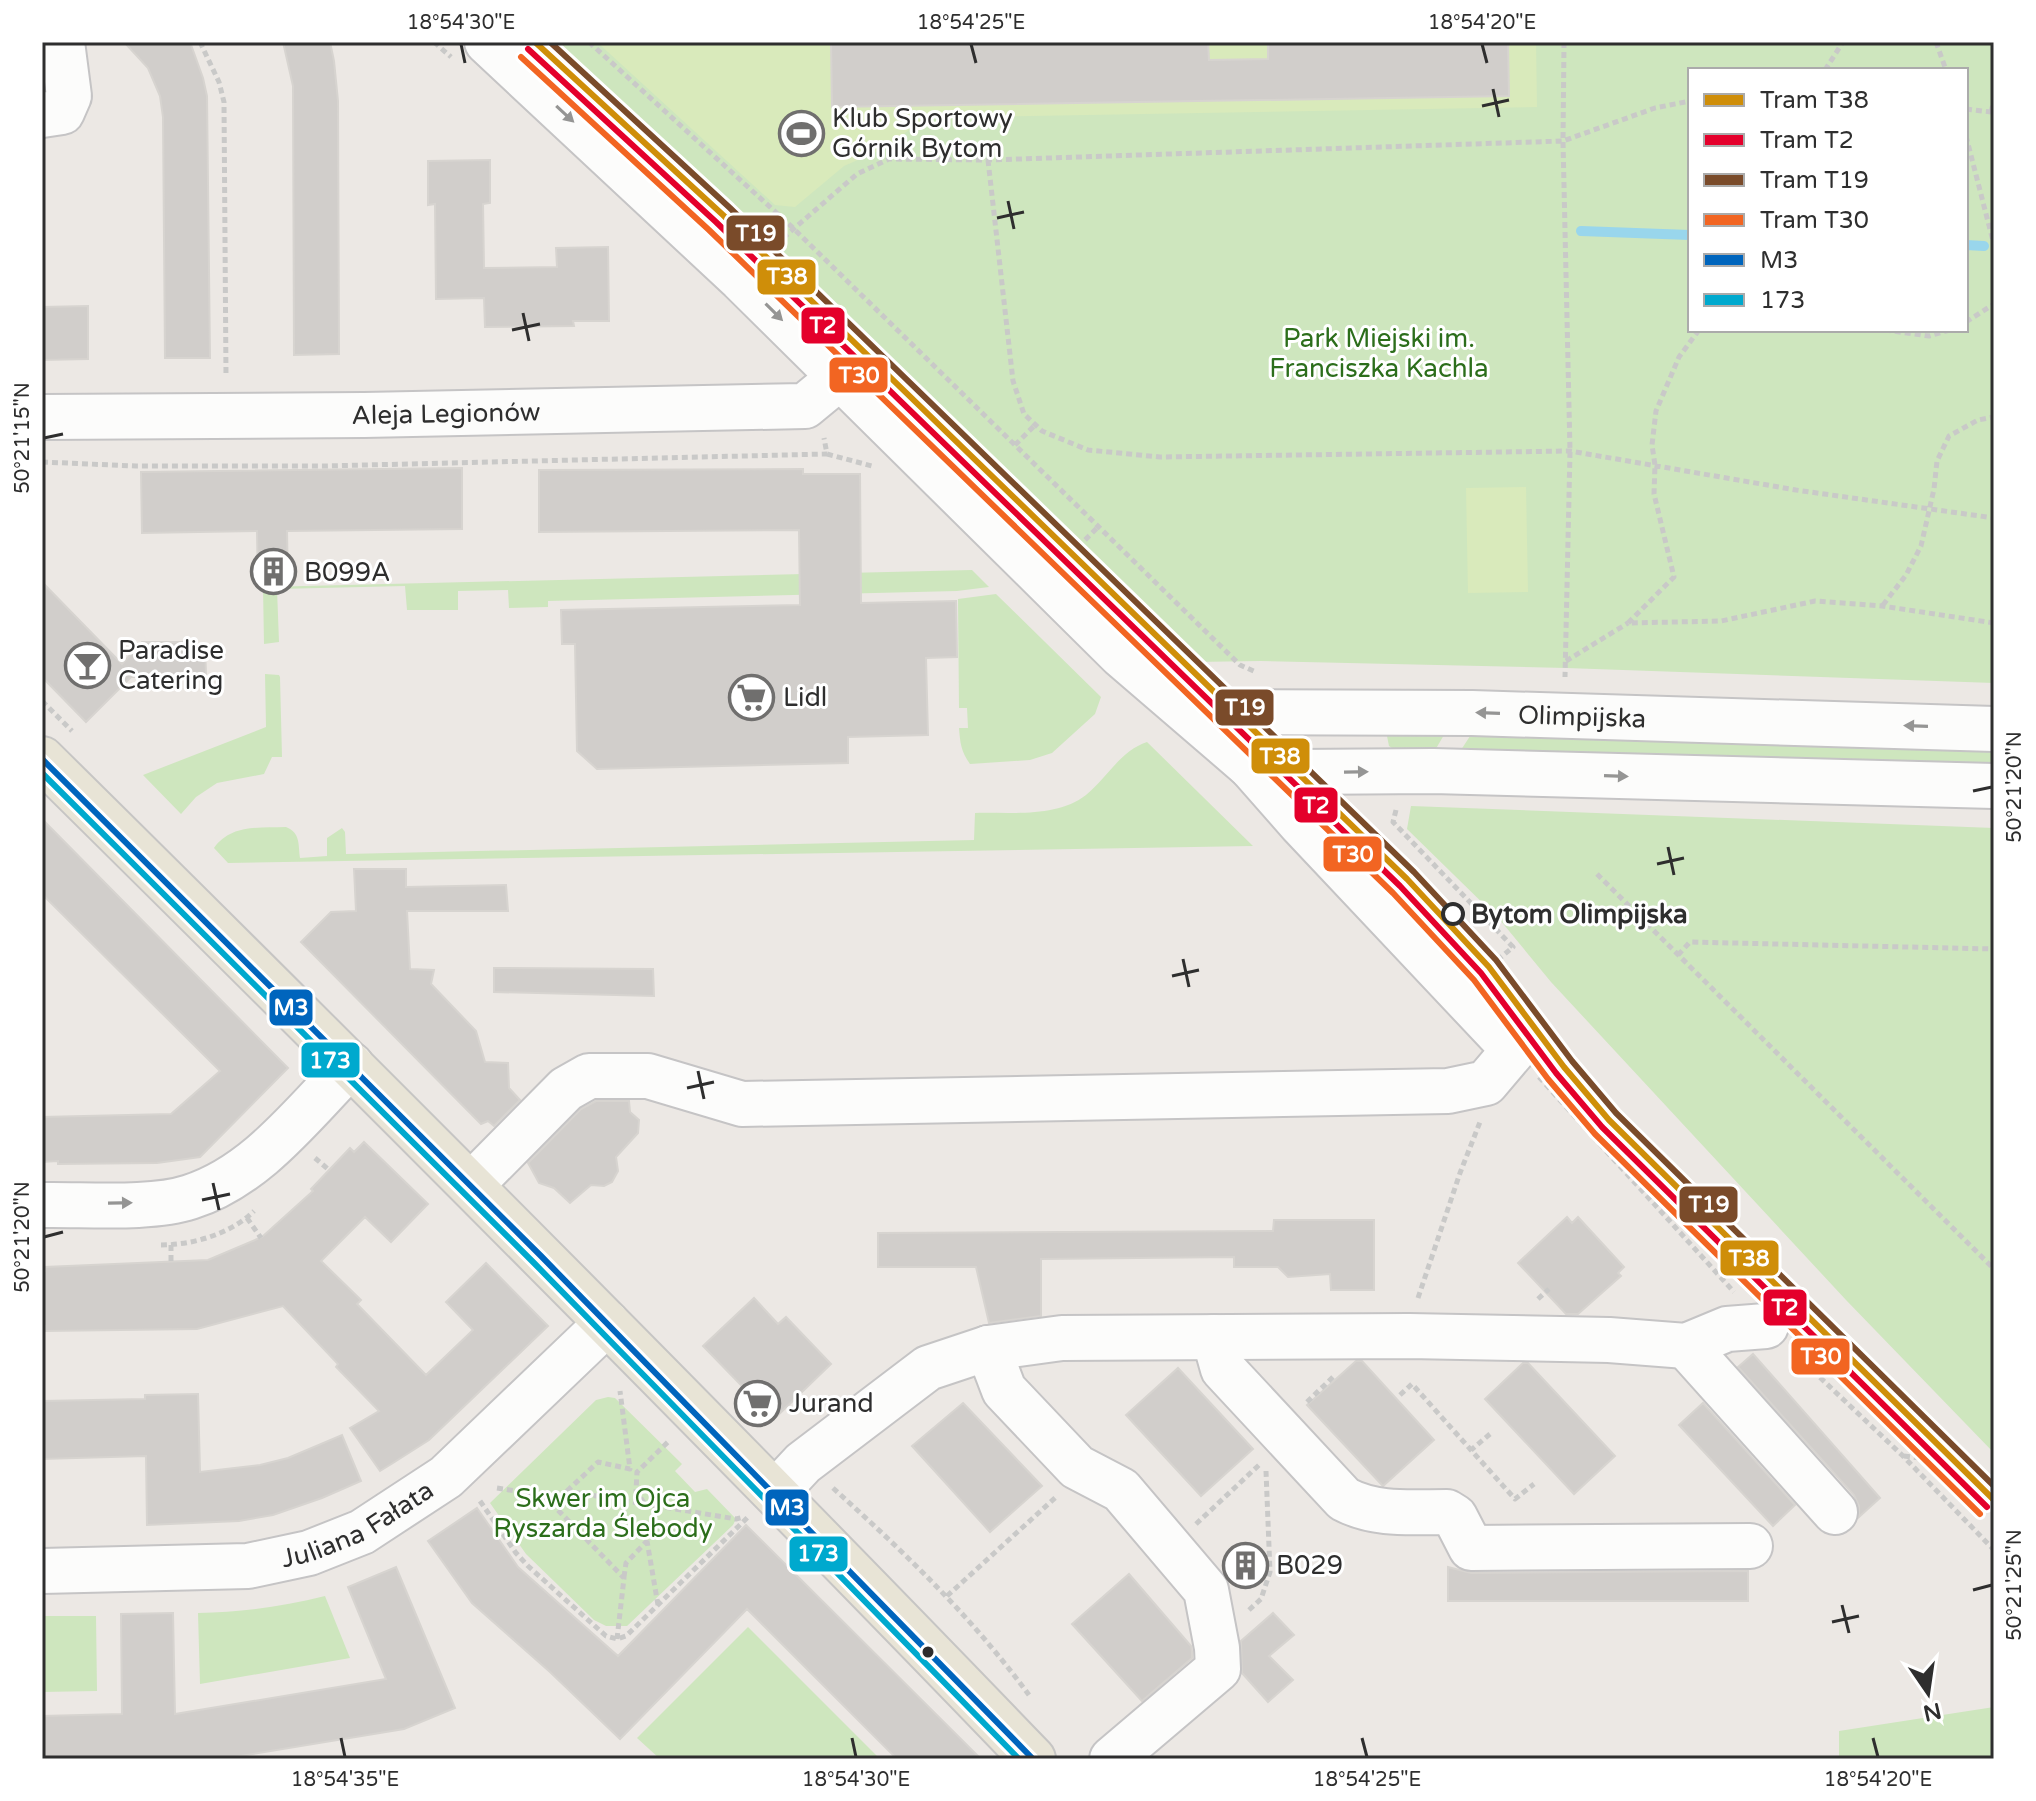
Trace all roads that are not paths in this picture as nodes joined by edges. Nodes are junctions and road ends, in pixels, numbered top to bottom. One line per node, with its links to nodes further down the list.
1 (62, 42): 3 (street)
2 (472, 52): 4 (street, one-way to 4)
3 (42, 115)
4 (839, 378): 5 (street, Aleja Legionów); 6 (street)
5 (42, 417)
6 (1172, 697): 7 (street, Olimpijska, one-way to 6); 9 (street)
7 (1994, 729)
8 (42, 759): 11 (main road)
9 (1250, 766): 10 (street, one-way to 10); 12 (street)
10 (1994, 786)
11 (351, 1065): 12 (main road); 13 (street, one-way to 11)
12 (471, 1185): 14 (main road)
13 (42, 1205)
14 (607, 1323): 19 (main road); 22 (street, Juliana Fałata)
15 (1766, 1326): 17 (street)
16 (1214, 1337): 17 (street); 18 (street); 21 (street)
17 (1686, 1346): 20 (street)
18 (988, 1348): 19 (street); 24 (street)
19 (789, 1477): 23 (main road)
20 (1835, 1512)
21 (1750, 1546)
22 (42, 1571)
23 (1033, 1759)
24 (1112, 1759)

